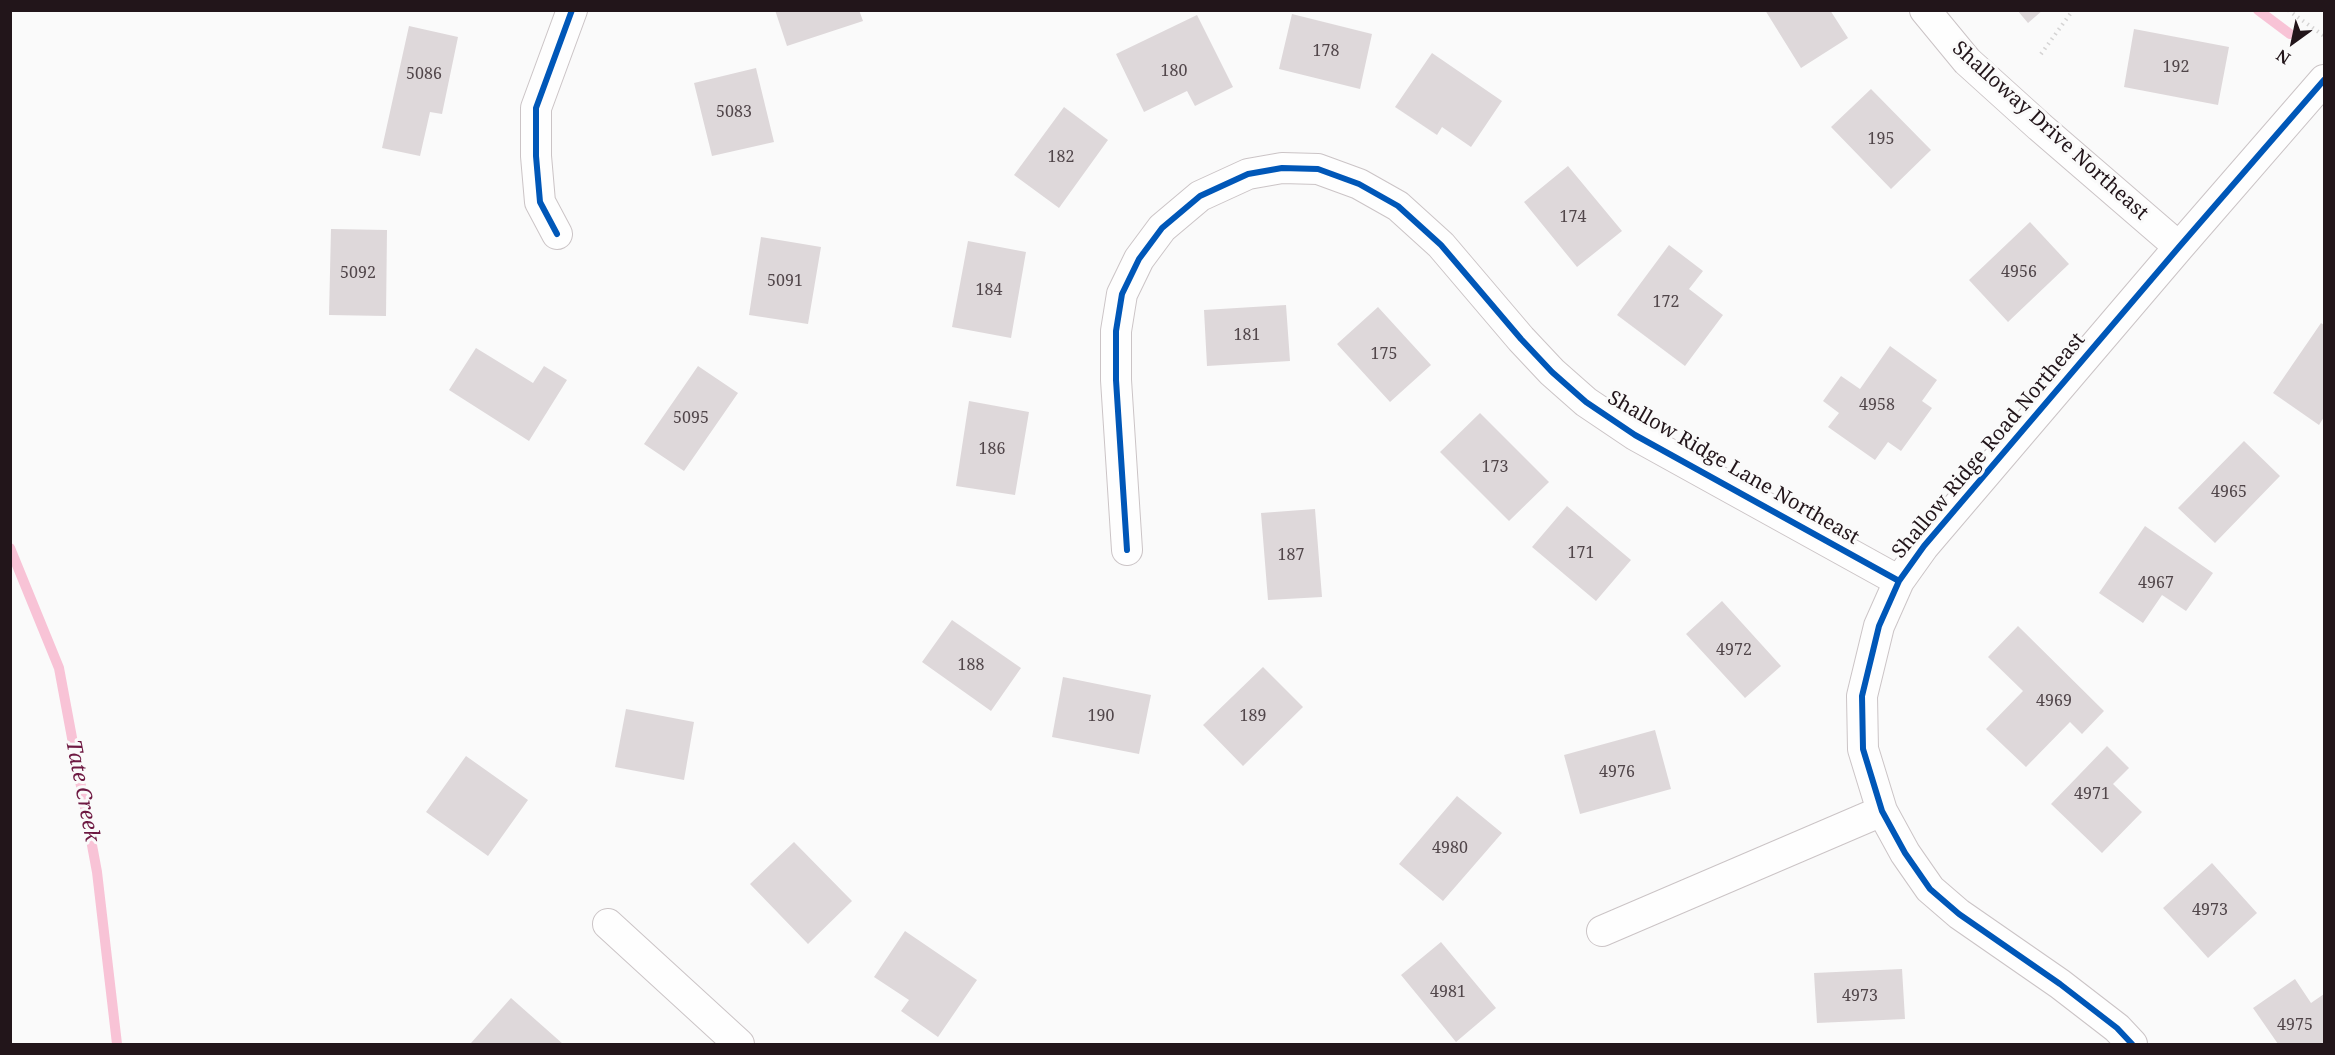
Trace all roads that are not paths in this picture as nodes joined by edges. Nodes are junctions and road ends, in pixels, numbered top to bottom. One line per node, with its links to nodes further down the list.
1 (572, 10): 4 (street)
2 (1926, 10): 5 (street, Shalloway Drive Northeast)
3 (2325, 80): 5 (street, Shallow Ridge Road Northeast)
4 (557, 234)
5 (2179, 247): 7 (street, Shallow Ridge Road Northeast)
6 (1126, 550): 7 (street, Shallow Ridge Lane Northeast)
7 (1899, 581): 8 (street, Shallow Ridge Road Northeast)
8 (1882, 811): 10 (street); 12 (street, Shallow Ridge Road Northeast)
9 (608, 924): 11 (street)
10 (1602, 931)
11 (739, 1044)
12 (2132, 1044)

